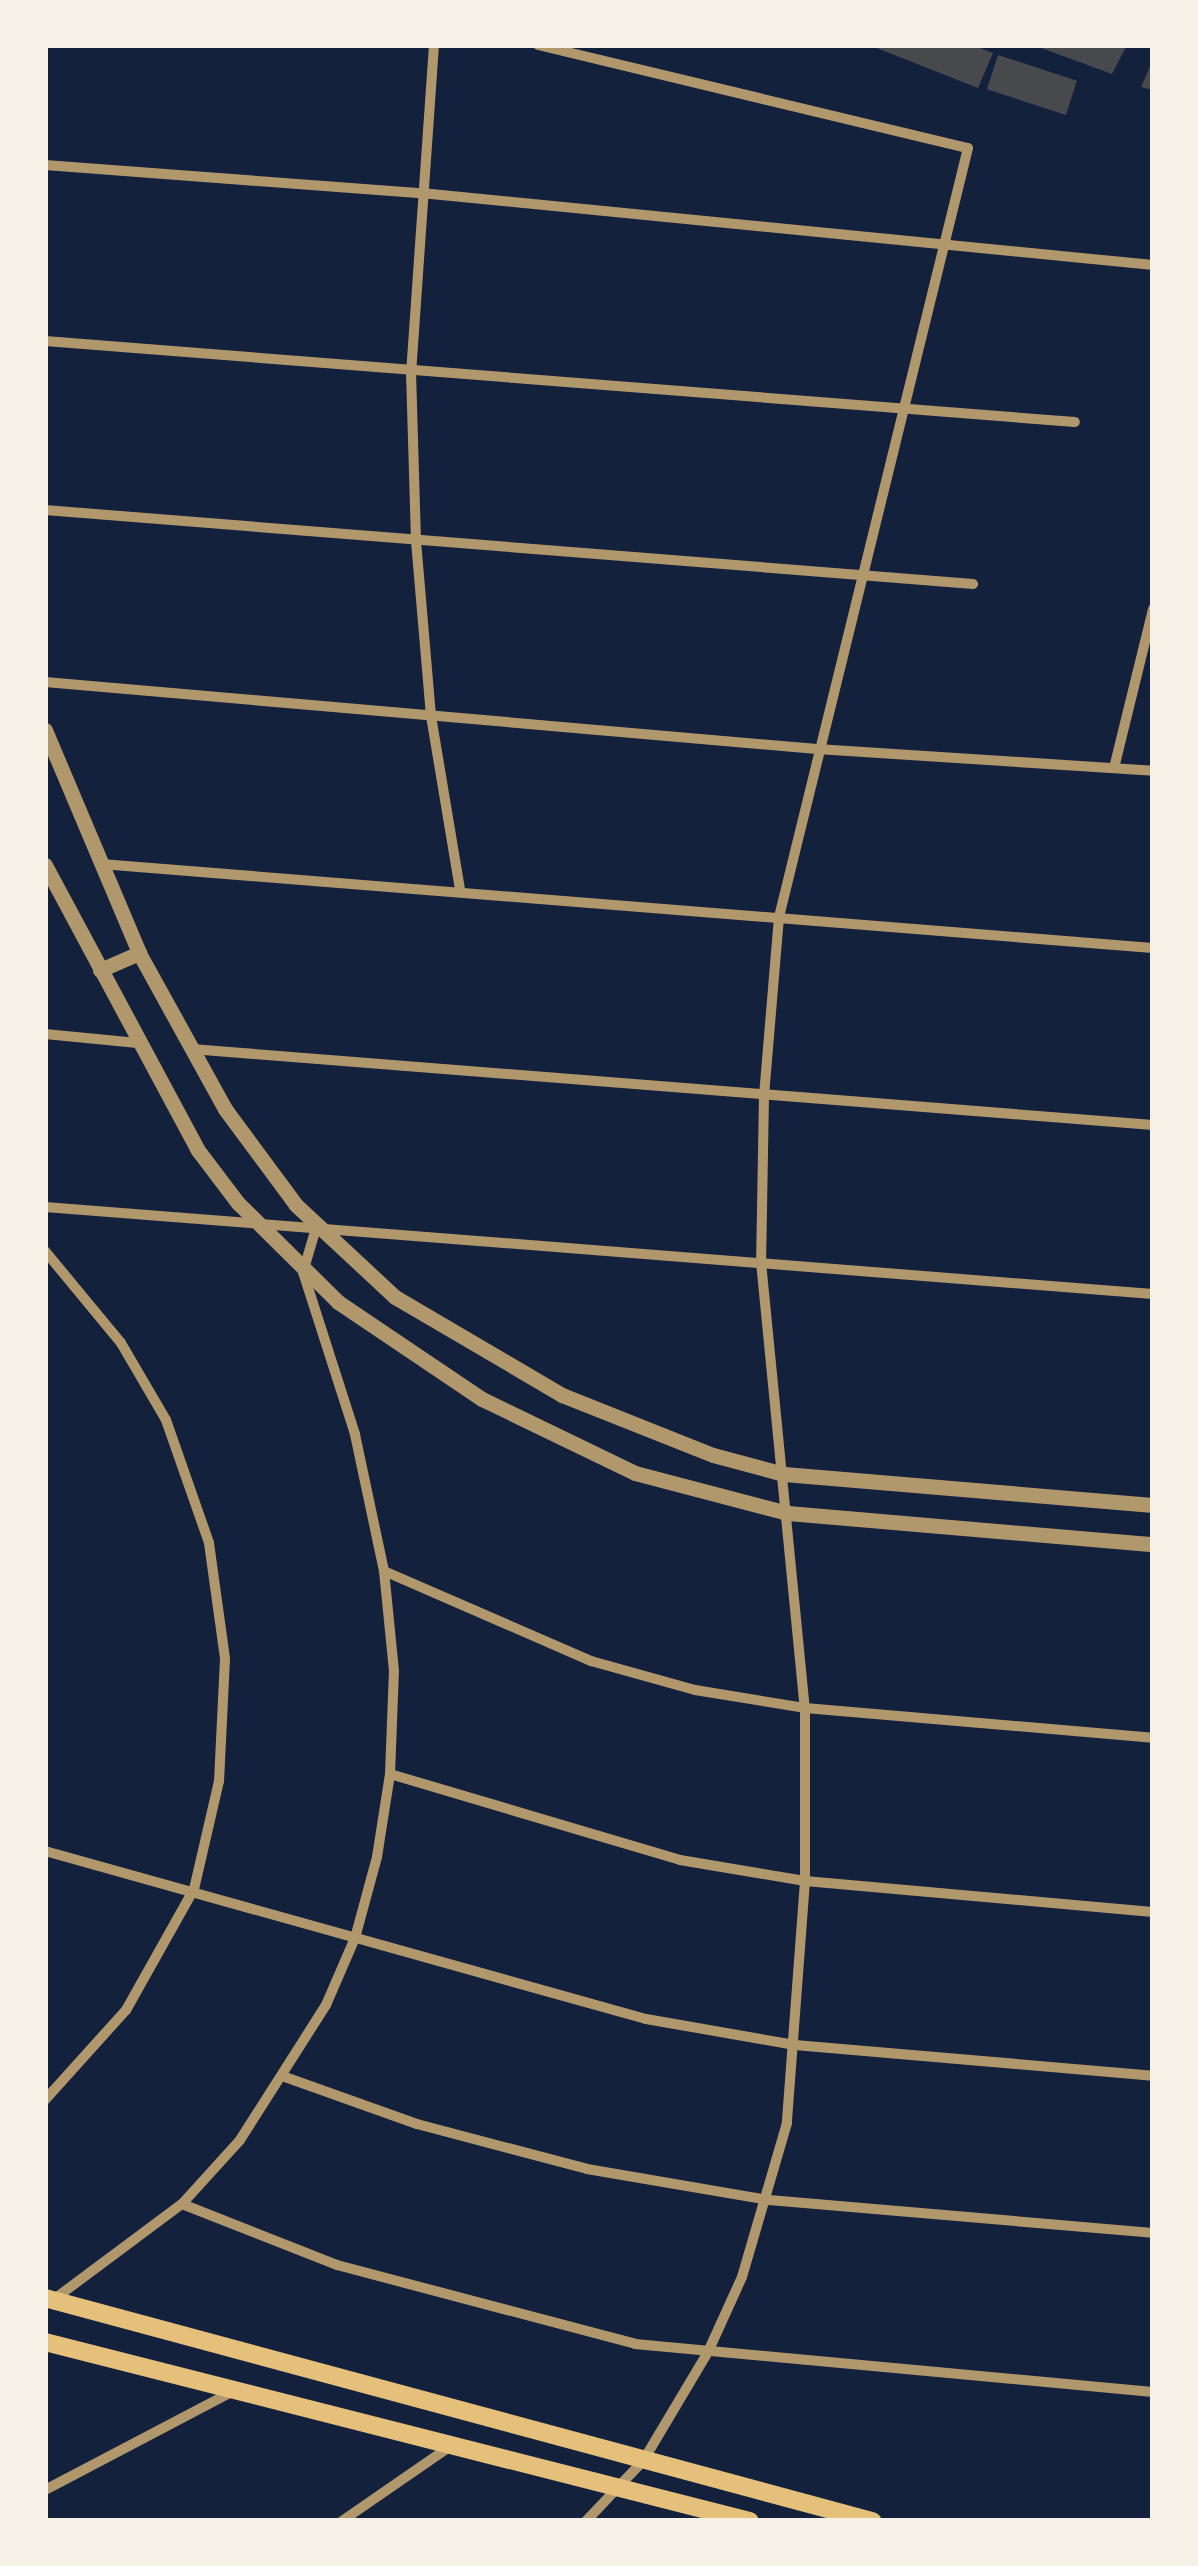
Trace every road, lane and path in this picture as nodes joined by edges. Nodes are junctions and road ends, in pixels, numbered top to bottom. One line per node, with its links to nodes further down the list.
1 (434, 45): 4 (street)
2 (538, 45): 5 (street)
3 (45, 165): 4 (street)
4 (421, 193): 5 (street); 8 (street)
5 (942, 244): 6 (street); 9 (street)
6 (1153, 265)
7 (45, 340): 8 (street)
8 (411, 372): 9 (street); 12 (street)
9 (902, 406): 10 (street); 13 (street)
10 (1075, 422)
11 (45, 510): 12 (street)
12 (416, 540): 13 (street); 17 (street)
13 (859, 576): 14 (street); 19 (street)
14 (973, 584)
15 (1153, 609): 20 (street)
16 (45, 682): 17 (street)
17 (431, 716): 19 (street); 24 (street)
18 (45, 730): 23 (street)
19 (817, 749): 20 (street); 25 (street)
20 (1114, 768): 21 (street)
21 (1153, 771)
22 (45, 864): 28 (street)
23 (101, 864): 24 (street); 27 (street)
24 (460, 890): 25 (street)
25 (779, 917): 26 (street); 32 (street)
26 (1153, 948)
27 (139, 953): 28 (street); 31 (street)
28 (100, 970): 30 (street)
29 (45, 1034): 30 (street)
30 (138, 1043): 35 (street)
31 (191, 1049): 32 (street); 36 (street)
32 (764, 1095): 33 (street); 38 (street)
33 (1153, 1125)
34 (45, 1207): 35 (street)
35 (258, 1225): 36 (street); 39 (street)
36 (316, 1228): 38 (street); 39 (street); 41 (street)
37 (45, 1251): 51 (street)
38 (761, 1262): 40 (street); 41 (street)
39 (303, 1272): 43 (street); 45 (street)
40 (1153, 1294)
41 (784, 1474): 42 (street); 43 (street)
42 (1153, 1505)
43 (788, 1513): 44 (street); 46 (street)
44 (1153, 1544)
45 (384, 1572): 46 (street); 48 (street)
46 (805, 1708): 47 (street); 50 (street)
47 (1153, 1738)
48 (390, 1774): 50 (street); 53 (street)
49 (45, 1851): 51 (street)
50 (805, 1881): 52 (street); 54 (street)
51 (194, 1889): 53 (street); 57 (street)
52 (1153, 1912)
53 (355, 1938): 54 (street); 56 (street)
54 (796, 2045): 55 (street); 58 (street)
55 (1153, 2076)
56 (285, 2078): 58 (street); 59 (street)
57 (45, 2100)
58 (769, 2200): 60 (street); 63 (street)
59 (182, 2204): 61 (street); 63 (street)
60 (1153, 2233)
61 (48, 2301): 67 (main road)
62 (45, 2342): 64 (main road)
63 (708, 2352): 65 (street); 67 (street)
64 (238, 2389): 66 (main road); 69 (street)
65 (1153, 2392)
66 (454, 2444): 68 (main road); 70 (street)
67 (643, 2461): 68 (street); 73 (main road)
68 (620, 2488): 71 (street); 72 (main road)
69 (45, 2490)
70 (342, 2521)
71 (586, 2521)
72 (750, 2521)
73 (872, 2521)

